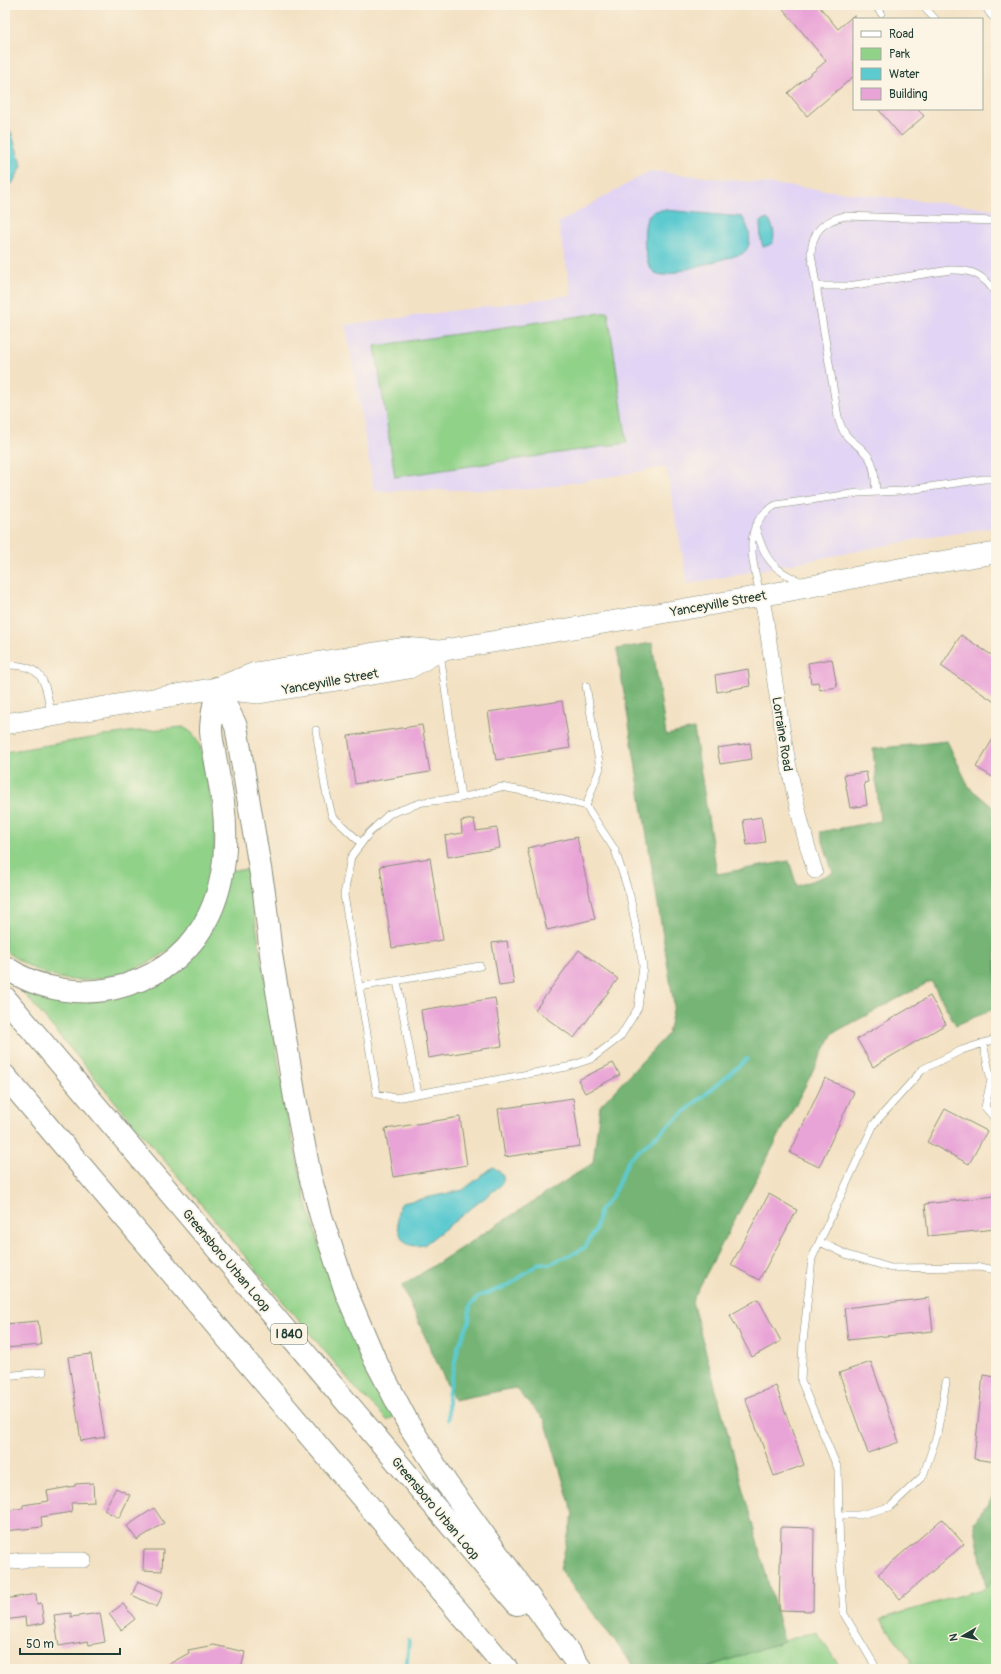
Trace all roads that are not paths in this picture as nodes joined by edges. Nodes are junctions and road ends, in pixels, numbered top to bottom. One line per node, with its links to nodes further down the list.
1 (875, 5): 5 (lane)
2 (922, 5): 6 (lane)
3 (992, 5): 4 (main road)
4 (996, 10)
5 (882, 13)
6 (934, 18)
7 (996, 220): 8 (lane)
8 (816, 286): 9 (lane); 13 (lane)
9 (996, 294)
10 (996, 473): 12 (lane)
11 (996, 479): 12 (lane)
12 (984, 480): 13 (lane)
13 (876, 492): 14 (lane)
14 (755, 526): 16 (lane); 17 (lane)
15 (996, 553): 16 (main road, Yanceyville Street)
16 (812, 586): 17 (main road, Yanceyville Street)
17 (761, 596): 18 (main road, Yanceyville Street); 28 (street, Lorraine Road)
18 (439, 651): 21 (main road, Yanceyville Street); 25 (lane)
19 (5, 665): 22 (lane)
20 (586, 686): 26 (lane)
21 (217, 688): 22 (main road, Yanceyville Street); 30 (highway); 50 (highway)
22 (51, 716): 23 (main road, Yanceyville Street)
23 (5, 724)
24 (316, 730): 27 (lane)
25 (461, 798): 26 (lane); 27 (lane)
26 (586, 806): 37 (lane)
27 (361, 843): 32 (lane)
28 (815, 870)
29 (480, 966): 31 (lane)
30 (5, 967)
31 (397, 981): 32 (lane); 37 (lane)
32 (359, 987): 37 (lane)
33 (5, 998): 49 (highway, Greensboro Urban Loop / I 840)
34 (996, 1038): 35 (lane)
35 (983, 1043): 38 (lane); 39 (lane)
36 (5, 1076): 48 (highway)
37 (418, 1094)
38 (996, 1120)
39 (820, 1242): 40 (lane); 44 (lane)
40 (996, 1270)
41 (43, 1372): 42 (lane)
42 (5, 1376)
43 (946, 1382): 44 (lane)
44 (839, 1515): 47 (lane)
45 (84, 1560): 46 (street)
46 (5, 1562)
47 (874, 1664)
48 (507, 1669)
49 (572, 1669)
50 (581, 1669)

